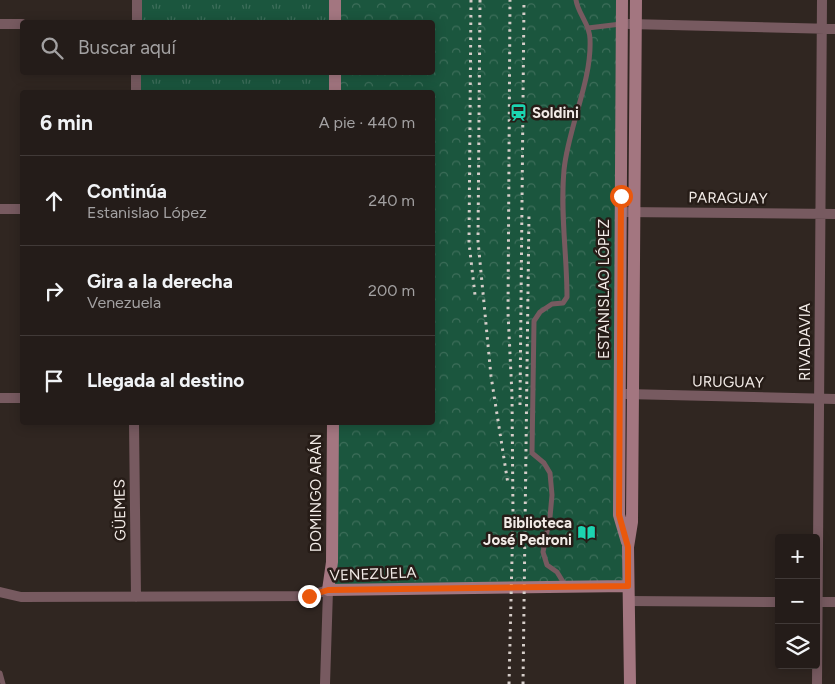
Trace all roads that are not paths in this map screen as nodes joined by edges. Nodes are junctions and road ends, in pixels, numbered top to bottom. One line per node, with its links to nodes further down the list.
1 (137, 0): 7 (street)
2 (335, 0): 8 (main road)
3 (576, 0): 13 (lane)
4 (622, 0): 11 (main road, ESTANISLAO LÓPEZ)
5 (636, 0): 12 (main road, ESTANISLAO LÓPEZ)
6 (822, 0): 14 (street, RIVADAVIA)
7 (137, 20)
8 (335, 20)
9 (0, 24): 10 (street)
10 (20, 24)
11 (622, 24): 12 (street); 13 (lane); 22 (main road, ESTANISLAO LÓPEZ)
12 (635, 24): 14 (street); 23 (main road, ESTANISLAO LÓPEZ)
13 (588, 28): 37 (lane)
14 (822, 29): 15 (street); 24 (street, RIVADAVIA)
15 (835, 29)
16 (136, 75): 18 (street)
17 (335, 75): 19 (main road)
18 (136, 90)
19 (335, 90)
20 (0, 209): 21 (street)
21 (20, 209)
22 (621, 212): 23 (street, PARAGUAY); 26 (main road, ESTANISLAO LÓPEZ)
23 (634, 212): 24 (street, PARAGUAY); 27 (main road, ESTANISLAO LÓPEZ)
24 (821, 214): 25 (street, PARAGUAY); 30 (street, RIVADAVIA)
25 (835, 214)
26 (620, 394): 27 (street, URUGUAY); 34 (main road, ESTANISLAO LÓPEZ)
27 (633, 394): 30 (street, URUGUAY); 34 (main road, ESTANISLAO LÓPEZ)
28 (0, 398): 29 (street)
29 (20, 398)
30 (820, 399): 31 (street, URUGUAY); 35 (street, RIVADAVIA)
31 (835, 399)
32 (134, 425): 40 (street, GÜEMES)
33 (333, 425): 38 (main road, DOMINGO ARÁN)
34 (628, 547): 36 (main road, ESTANISLAO LÓPEZ)
35 (818, 579)
36 (628, 586): 37 (main road, VENEZUELA); 41 (main road, ESTANISLAO LÓPEZ)
37 (566, 587): 38 (main road, VENEZUELA)
38 (328, 590): 40 (street, VENEZUELA); 48 (street, DOMINGO ARÁN)
39 (0, 592): 40 (street, VENEZUELA)
40 (136, 597)
41 (628, 601): 42 (street); 49 (main road, ESTANISLAO LÓPEZ)
42 (775, 602)
43 (820, 602): 44 (street)
44 (835, 602)
45 (818, 624): 50 (street, RIVADAVIA)
46 (0, 673): 47 (lane)
47 (3, 684)
48 (325, 684)
49 (630, 684)
50 (817, 684)

